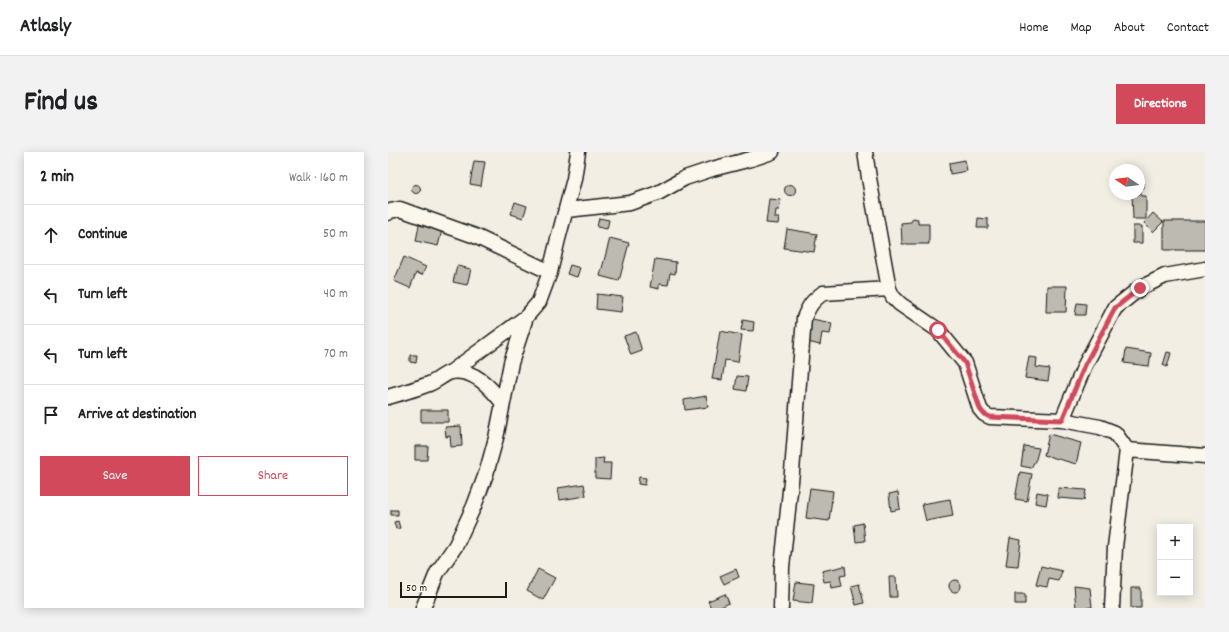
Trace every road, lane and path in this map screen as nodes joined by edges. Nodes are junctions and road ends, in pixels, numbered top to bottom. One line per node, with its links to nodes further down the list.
1 (578, 152): 4 (street)
2 (772, 152): 4 (street)
3 (865, 152): 8 (street)
4 (567, 210): 7 (street)
5 (388, 213): 7 (street)
6 (1205, 269): 13 (street)
7 (550, 272): 9 (street)
8 (889, 289): 13 (street); 17 (street)
9 (526, 317): 10 (street); 12 (street)
10 (451, 372): 11 (street); 12 (street)
11 (388, 397)
12 (502, 402): 16 (street)
13 (1062, 420): 14 (street)
14 (1127, 450): 15 (street); 18 (street)
15 (1205, 456)
16 (423, 608)
17 (780, 608)
18 (1112, 608)

